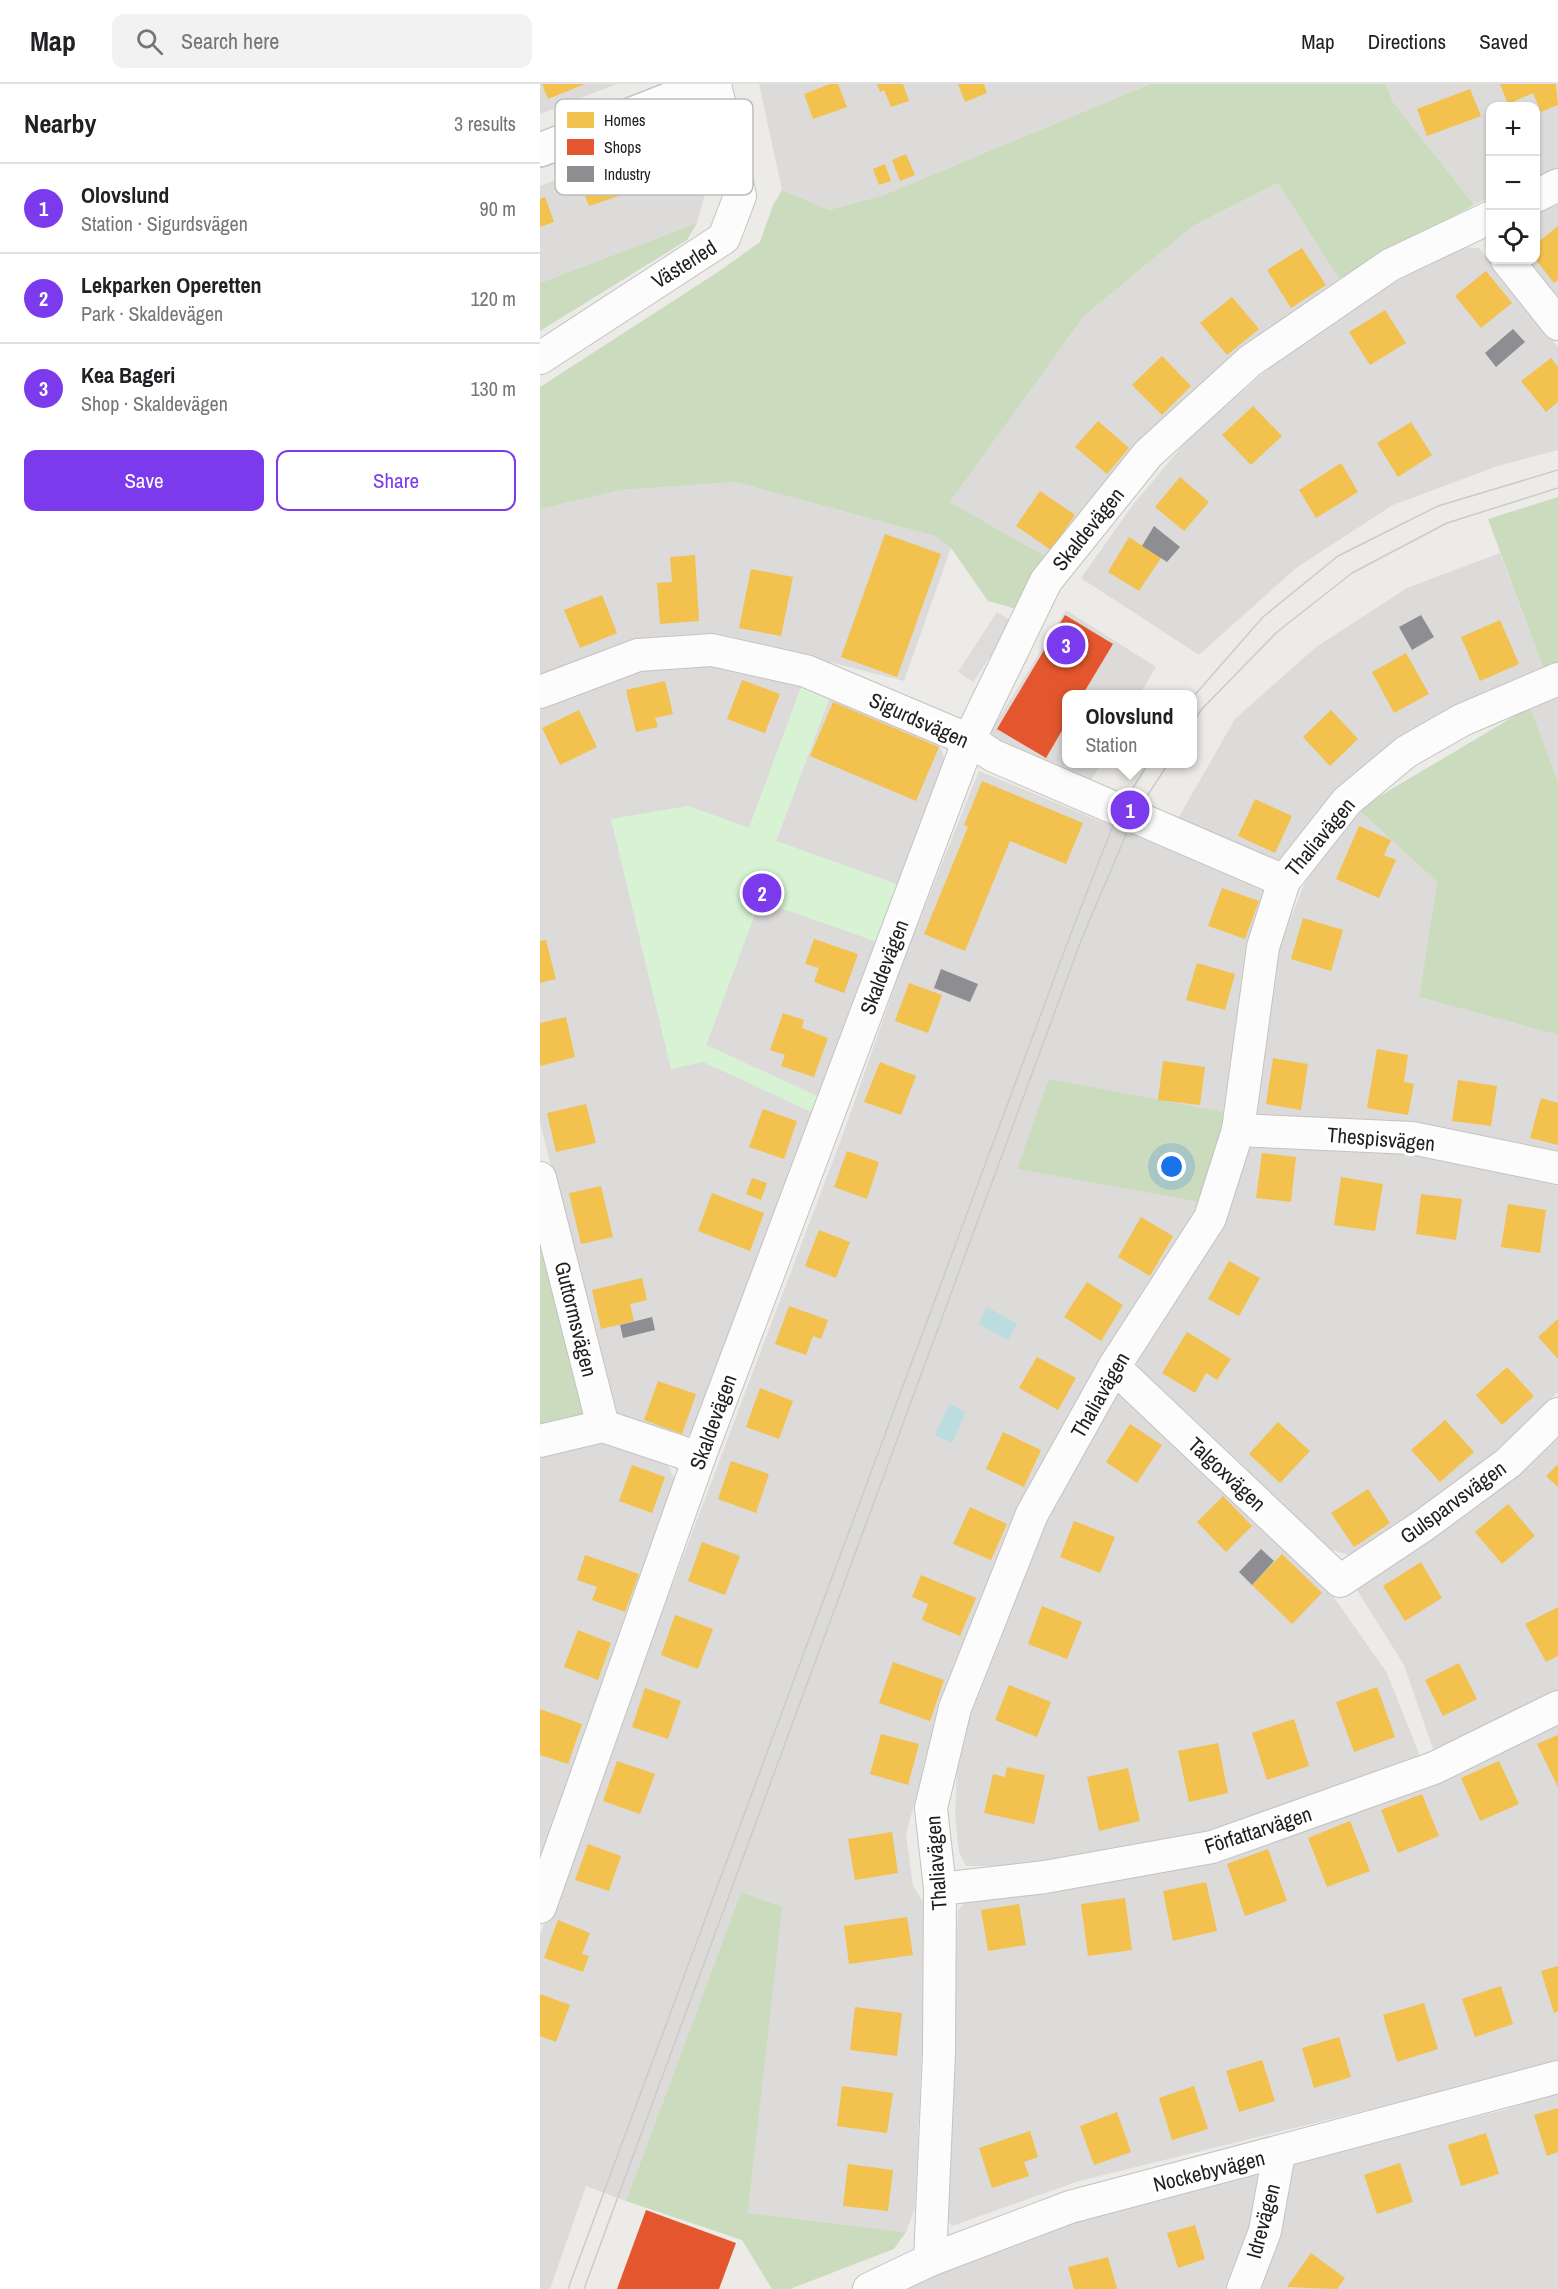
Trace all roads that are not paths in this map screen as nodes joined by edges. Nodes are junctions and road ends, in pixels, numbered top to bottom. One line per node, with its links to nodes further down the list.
1 (709, 84): 3 (street)
2 (715, 84): 4 (street, Västerled)
3 (671, 99)
4 (718, 99)
5 (555, 144): 6 (street)
6 (540, 150)
7 (1558, 185): 8 (street)
8 (1540, 194)
9 (740, 195): 13 (street, Västerled)
10 (1486, 226): 16 (street, Skaldevägen)
11 (1510, 264): 12 (street)
12 (1558, 324)
13 (540, 358)
14 (1558, 680): 17 (street, Thaliavägen)
15 (540, 692): 16 (street, Sigurdsvägen)
16 (969, 740): 17 (street, Sigurdsvägen); 25 (street, Skaldevägen)
17 (1284, 881): 18 (street, Thaliavägen)
18 (1238, 1130): 19 (street, Thespisvägen); 21 (street, Thaliavägen)
19 (1558, 1168)
20 (540, 1178): 23 (street, Guttormsvägen)
21 (1114, 1367): 26 (street, Talgoxvägen); 28 (street, Thaliavägen)
22 (1558, 1414): 26 (street, Gulsparvsvägen)
23 (603, 1426): 24 (street); 25 (street)
24 (540, 1441)
25 (699, 1458): 29 (street, Skaldevägen)
26 (1340, 1581)
27 (1558, 1707): 28 (street, Författarvägen)
28 (940, 1889): 32 (street, Thaliavägen)
29 (540, 1907)
30 (1558, 2077): 31 (street, Nockebyvägen)
31 (1280, 2153): 32 (street, Nockebyvägen); 34 (street, Idrevägen)
32 (930, 2260): 33 (street, Nockebyvägen)
33 (869, 2289)
34 (1244, 2289)

